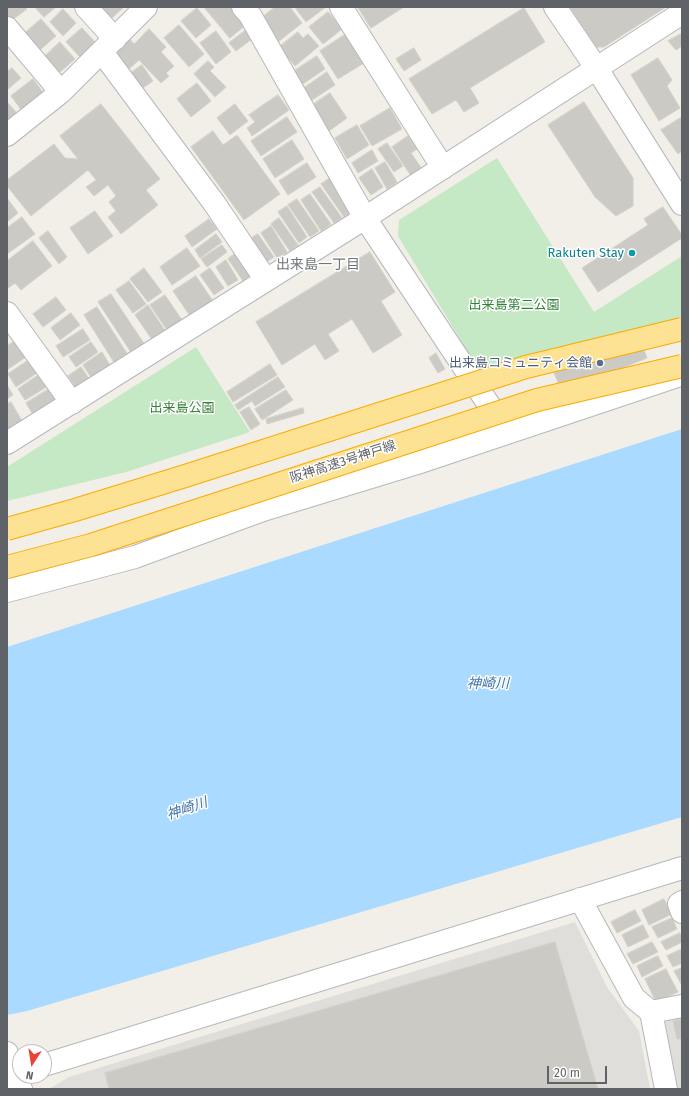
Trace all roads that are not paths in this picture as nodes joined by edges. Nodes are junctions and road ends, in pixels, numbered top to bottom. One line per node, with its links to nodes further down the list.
1 (86, 7): 8 (street)
2 (146, 7): 8 (street)
3 (243, 7): 14 (street)
4 (341, 7): 12 (street)
5 (555, 7): 9 (street)
6 (682, 13): 9 (street)
7 (7, 28): 10 (street)
8 (108, 45): 10 (street); 15 (street)
9 (597, 69): 12 (street); 13 (street)
10 (61, 92): 11 (street)
11 (7, 135)
12 (443, 168): 14 (street)
13 (682, 204)
14 (365, 218): 15 (street); 21 (street)
15 (266, 280): 20 (street)
16 (7, 313): 20 (street)
17 (682, 329): 23 (highway, bridge)
18 (682, 366): 24 (highway, 阪神高速3号神戸線, bridge)
19 (682, 374): 21 (street)
20 (72, 403): 22 (street)
21 (507, 433): 25 (street)
22 (7, 444)
23 (7, 529)
24 (7, 567)
25 (7, 591)
26 (682, 868): 27 (street)
27 (580, 899): 31 (street); 33 (street)
28 (682, 902): 29 (street)
29 (682, 912)
30 (682, 1006): 31 (street)
31 (651, 1012): 35 (street)
32 (7, 1053): 34 (street)
33 (52, 1063)
34 (12, 1066)
35 (666, 1089)

